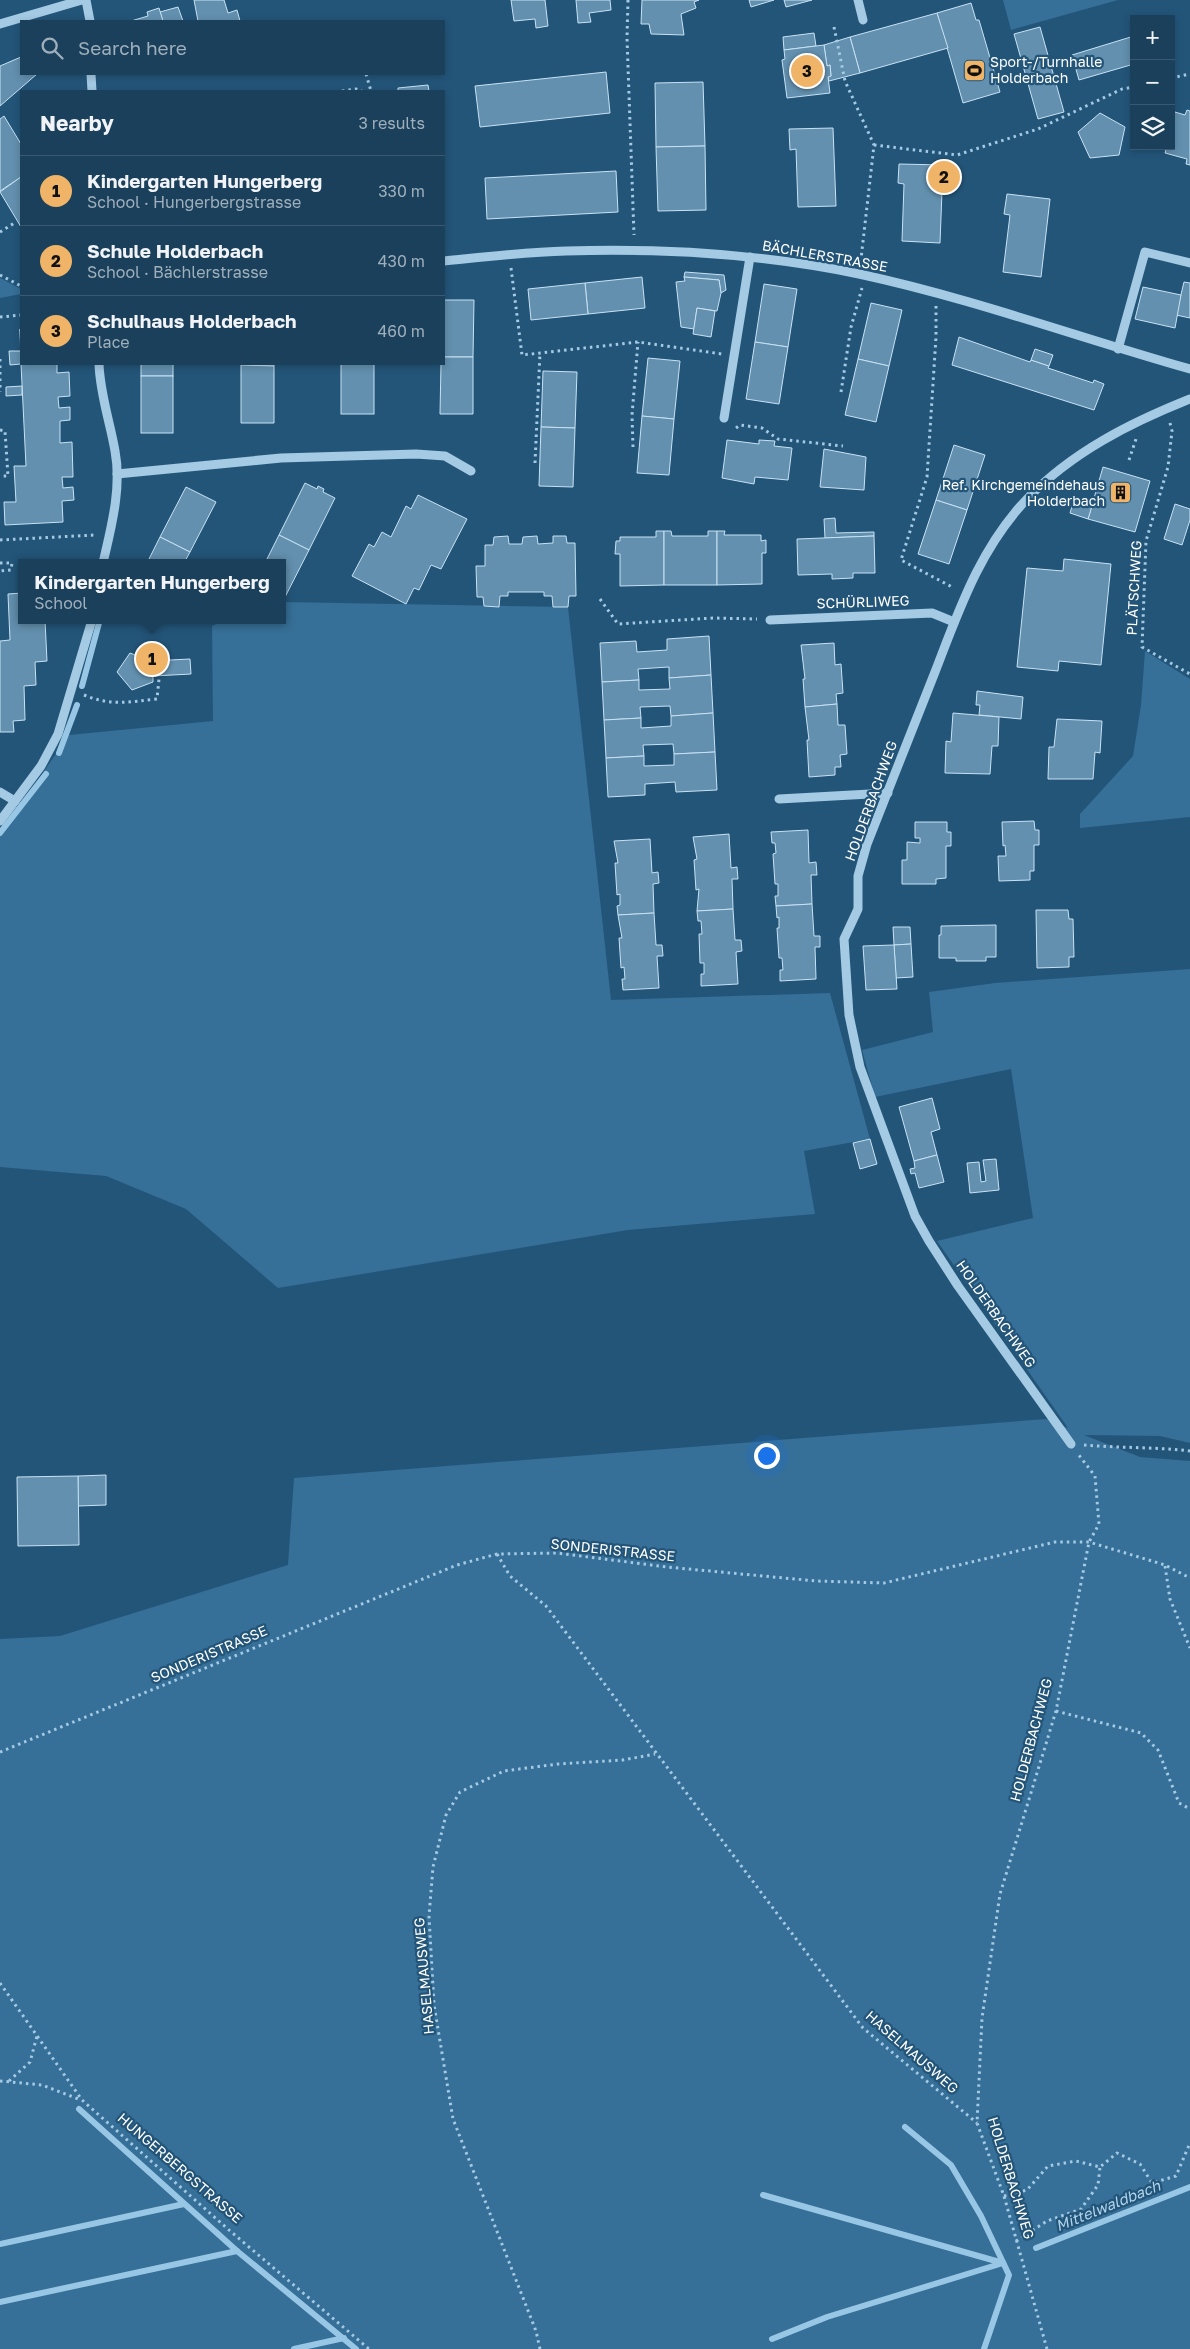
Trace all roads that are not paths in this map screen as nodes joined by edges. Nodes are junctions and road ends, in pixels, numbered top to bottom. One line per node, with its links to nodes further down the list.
1 (84, 0): 3 (street); 5 (street)
2 (858, 0): 4 (street)
3 (90, 20)
4 (863, 20)
5 (0, 24)
6 (91, 75): 7 (street)
7 (92, 90)
8 (750, 257): 9 (street, BÄCHLERSTRASSE); 11 (street, BÄCHLERSTRASSE); 15 (street)
9 (445, 261)
10 (1190, 263): 11 (street)
11 (1118, 349): 13 (street, BÄCHLERSTRASSE)
12 (99, 365): 17 (street)
13 (1190, 369)
14 (1190, 399): 20 (street, HOLDERBACHWEG)
15 (724, 418)
16 (471, 471): 17 (street)
17 (117, 474): 18 (street)
18 (104, 559)
19 (770, 620): 20 (street, SCHÜRLIWEG)
20 (954, 622): 23 (street, HOLDERBACHWEG)
21 (91, 624): 25 (street)
22 (0, 792): 25 (street)
23 (888, 793): 24 (street); 27 (street, HOLDERBACHWEG)
24 (779, 799)
25 (15, 801): 26 (street)
26 (0, 821)
27 (1071, 1444)

